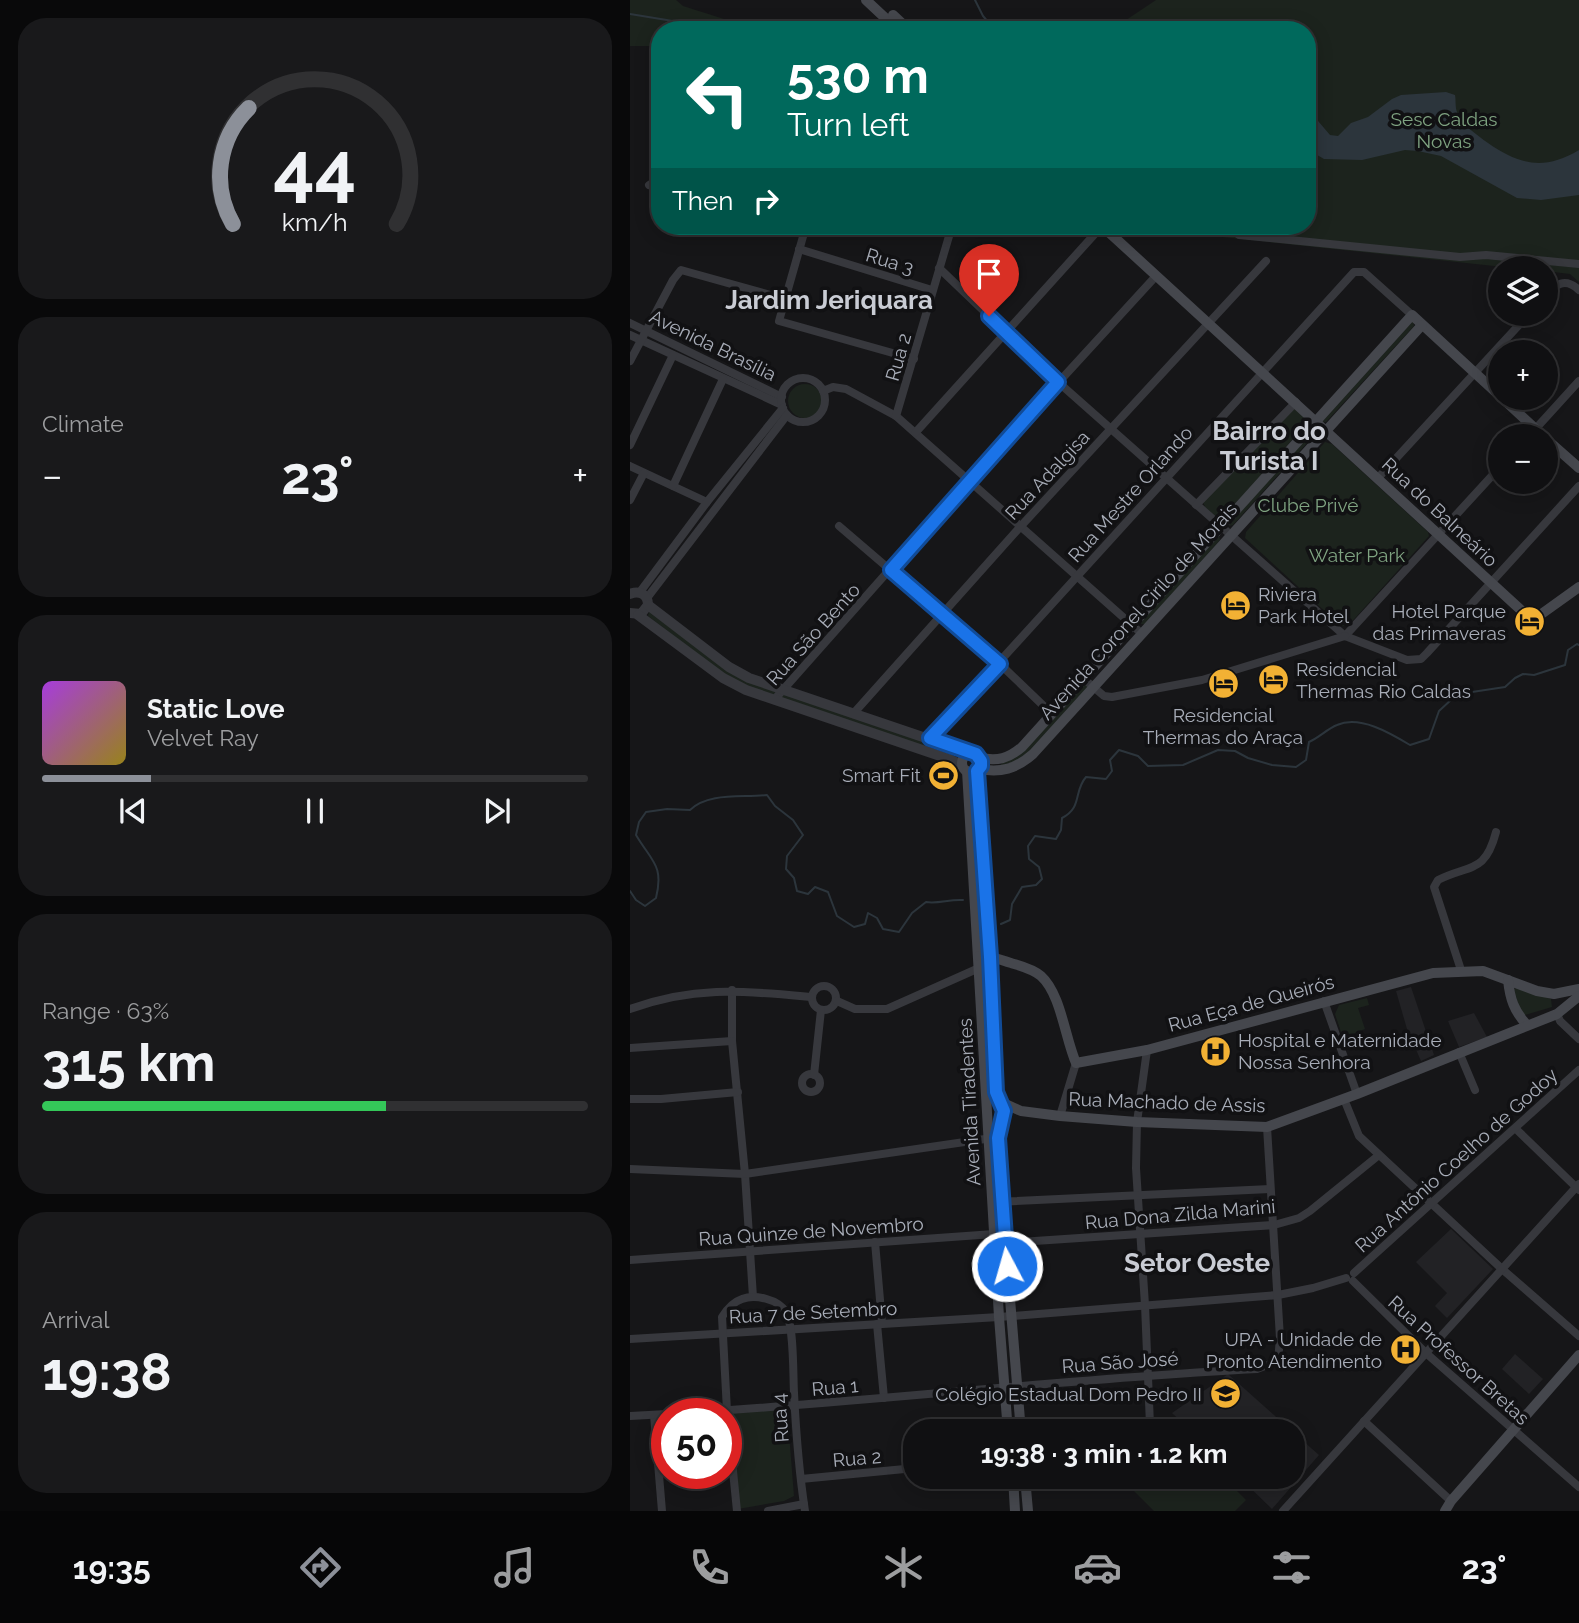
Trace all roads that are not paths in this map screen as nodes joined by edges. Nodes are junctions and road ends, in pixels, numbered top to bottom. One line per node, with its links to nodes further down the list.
1 (866, 0): 3 (main road)
2 (876, 0): 4 (main road)
3 (888, 21)
4 (899, 21)
5 (803, 235): 10 (street)
6 (949, 235): 13 (street, Rua 2)
7 (1094, 235): 25 (street)
8 (1112, 235): 14 (main road, Rua do Balneário)
9 (1249, 235): 12 (street)
10 (799, 249): 16 (street, Rua 3); 18 (street)
11 (1266, 261): 21 (street, Rua Adalgisa)
12 (1579, 264)
13 (939, 268): 16 (street, Rua 2); 25 (street)
14 (1156, 276): 21 (main road, Rua do Balneário); 35 (street, Rua São Bento)
15 (1558, 285): 17 (street)
16 (932, 290): 29 (street, Rua 2)
17 (1579, 290)
18 (785, 299): 24 (street); 29 (street)
19 (1412, 315): 22 (main road); 31 (street, Rua Mestre Orlando); 42 (main road, Avenida Coronel Cirilo de Morais)
20 (630, 323): 24 (street, Avenida Brasília)
21 (1209, 324): 31 (main road, Rua do Balneário); 45 (street, Rua Adalgisa)
22 (1422, 324): 32 (main road); 46 (main road, Avenida Coronel Cirilo de Morais)
23 (1518, 326): 32 (street)
24 (646, 330): 27 (street); 39 (street, Avenida Brasília)
25 (1005, 332): 35 (street); 47 (street)
26 (630, 335): 27 (street, Avenida Brasília)
27 (641, 339): 28 (street, Avenida Brasília); 30 (street)
28 (673, 355): 33 (street, Avenida Brasília); 48 (street)
29 (914, 359): 41 (street, Rua 2)
30 (630, 361)
31 (1262, 371): 38 (main road, Rua do Balneário); 55 (street, Rua Mestre Orlando)
32 (1476, 374): 36 (main road); 53 (street)
33 (723, 379): 39 (street, Avenida Brasília); 57 (street)
34 (1579, 381): 44 (street)
35 (1058, 382): 45 (street); 54 (street, Rua São Bento)
36 (1488, 386)
37 (823, 391): 39 (street); 39 (street); 41 (street)
38 (1296, 402): 42 (main road, Rua do Balneário); 61 (street)
39 (783, 406): 60 (street); 71 (street)
40 (1513, 410): 43 (main road)
41 (897, 416): 47 (street)
42 (1315, 420): 46 (main road, Rua do Balneário); 64 (main road, Avenida Coronel Cirilo de Morais)
43 (1527, 424)
44 (1546, 424)
45 (1111, 429): 55 (street); 63 (street, Rua Adalgisa)
46 (1326, 430): 53 (main road, Rua do Balneário); 66 (main road, Avenida Coronel Cirilo de Morais)
47 (916, 432): 54 (street)
48 (630, 445)
49 (1558, 451): 51 (main road)
50 (630, 466): 52 (street)
51 (1579, 468)
52 (644, 473): 57 (street); 59 (street)
53 (1378, 478): 65 (main road, Rua do Balneário)
54 (969, 480): 63 (street); 67 (street, Rua São Bento)
55 (1166, 480): 61 (street); 68 (street, Rua Mestre Orlando)
56 (1488, 480): 65 (street)
57 (673, 486): 60 (street)
58 (1579, 486): 69 (street)
59 (630, 500)
60 (707, 502): 71 (street)
61 (1196, 505): 64 (street)
62 (839, 526): 67 (street)
63 (1021, 526): 68 (street); 73 (street, Rua Adalgisa)
64 (1220, 527): 66 (street); 74 (main road, Avenida Coronel Cirilo de Morais)
65 (1437, 534): 69 (main road, Rua do Balneário); 76 (street)
66 (1230, 536): 75 (main road, Avenida Coronel Cirilo de Morais); 76 (street)
67 (891, 570): 73 (street); 80 (street, Rua São Bento)
68 (1077, 576): 74 (street); 77 (street, Rua Mestre Orlando)
69 (1491, 582): 70 (main road, Rua do Balneário); 76 (street)
70 (1579, 587)
71 (638, 596): 72 (street); 80 (street)
72 (634, 614): 81 (street)
73 (942, 614): 77 (street); 82 (street, Rua Adalgisa)
74 (1132, 625): 75 (street); 78 (main road, Avenida Coronel Cirilo de Morais)
75 (1141, 634): 79 (main road, Avenida Coronel Cirilo de Morais)
76 (1345, 636): 79 (street)
77 (1000, 664): 83 (street); 84 (street, Rua Mestre Orlando)
78 (1084, 679): 79 (street); 83 (main road, Avenida Coronel Cirilo de Morais)
79 (1094, 687): 86 (main road, Avenida Coronel Cirilo de Morais)
80 (783, 690): 81 (street, Rua São Bento); 82 (street)
81 (774, 701): 85 (street)
82 (853, 714): 84 (street)
83 (1052, 714): 86 (main road, Avenida Coronel Cirilo de Morais)
84 (930, 738): 85 (street)
85 (972, 765): 86 (main road); 88 (main road, Avenida Tiradentes)
86 (996, 766)
87 (1496, 832): 90 (street)
88 (984, 956): 89 (main road, Avenida Tiradentes); 108 (main road); 116 (main road, Avenida Tiradentes)
89 (979, 968): 97 (street); 117 (main road, Avenida Tiradentes)
90 (1461, 970): 91 (main road, Rua Eça de Queirós); 98 (main road, Rua Eça de Queirós)
91 (1508, 980): 94 (main road, Rua Eça de Queirós); 102 (main road)
92 (1579, 989): 94 (main road, Rua Eça de Queirós)
93 (732, 990): 96 (street); 99 (street); 104 (street)
94 (1554, 995): 101 (main road)
95 (1579, 996): 101 (main road, Rua Machado de Assis)
96 (812, 997): 97 (street); 100 (street)
97 (837, 1001): 100 (street)
98 (1324, 1001): 106 (main road, Rua Eça de Queirós); 113 (street)
99 (630, 1009)
100 (821, 1010): 110 (street)
101 (1557, 1014): 102 (main road, Rua Machado de Assis); 103 (street)
102 (1527, 1025): 107 (main road, Rua Machado de Assis)
103 (1579, 1039)
104 (732, 1041): 105 (street); 112 (street)
105 (630, 1048)
106 (1147, 1049): 108 (main road, Rua Eça de Queirós); 121 (street)
107 (1459, 1052): 111 (street); 113 (main road, Rua Machado de Assis)
108 (1076, 1063): 119 (street)
109 (1579, 1070): 123 (street, Rua Antônio Coelho de Godoy)
110 (814, 1075)
111 (1475, 1090)
112 (738, 1093): 114 (street); 127 (street)
113 (1357, 1094): 115 (main road, Rua Machado de Assis)
114 (630, 1099)
115 (1344, 1099): 122 (main road, Rua Machado de Assis); 125 (street)
116 (999, 1101): 117 (main road); 118 (main road, Rua Machado de Assis); 120 (main road, Avenida Tiradentes)
117 (987, 1110): 120 (main road); 124 (main road, Avenida Tiradentes)
118 (1021, 1111): 119 (main road, Rua Machado de Assis); 120 (main road)
119 (1060, 1116): 121 (main road, Rua Machado de Assis)
120 (1002, 1120): 124 (main road, Avenida Tiradentes)
121 (1137, 1122): 122 (main road, Rua Machado de Assis); 130 (street)
122 (1267, 1127): 129 (street)
123 (1516, 1129): 128 (street); 132 (street, Rua Antônio Coelho de Godoy)
124 (993, 1138): 127 (street); 131 (main road, Avenida Tiradentes)
125 (1379, 1155): 132 (street); 133 (street, Rua Dona Zilda Marini)
126 (630, 1169): 127 (street)
127 (745, 1174): 138 (street)
128 (1578, 1187): 140 (street)
129 (1270, 1189): 130 (street); 133 (street)
130 (1136, 1196): 131 (street); 135 (street)
131 (997, 1202): 134 (main road, Avenida Tiradentes); 137 (main road, Avenida Tiradentes)
132 (1432, 1203): 140 (street); 141 (street, Rua Antônio Coelho de Godoy)
133 (1274, 1225): 135 (street, Rua Dona Zilda Marini); 142 (street)
134 (994, 1234): 136 (street, Rua Quinze de Novembro); 146 (main road, Avenida Tiradentes)
135 (1139, 1235): 137 (street, Rua Dona Zilda Marini); 144 (street)
136 (875, 1241): 138 (street, Rua Quinze de Novembro); 147 (street)
137 (1004, 1243): 145 (main road, Avenida Tiradentes)
138 (751, 1252): 139 (street, Rua Quinze de Novembro); 143 (street)
139 (630, 1260)
140 (1503, 1269): 150 (street); 152 (street)
141 (1351, 1277): 142 (street, Rua Antônio Coelho de Godoy); 152 (street, Rua Professor Bretas)
142 (1278, 1295): 144 (street, Rua Antônio Coelho de Godoy); 154 (street, Rua São José)
143 (754, 1297): 148 (street, Rua 4); 149 (street)
144 (1145, 1305): 145 (street, Rua Antônio Coelho de Godoy); 154 (street)
145 (1013, 1316): 146 (street, Rua 7 de Setembro); 155 (main road, Avenida Tiradentes)
146 (999, 1317): 147 (street, Rua 7 de Setembro); 156 (main road, Avenida Tiradentes)
147 (880, 1324): 148 (street, Rua 7 de Setembro); 158 (street)
148 (790, 1330): 149 (street, Rua 7 de Setembro); 159 (street, Rua 4)
149 (722, 1333): 151 (street, Rua 7 de Setembro); 157 (street)
150 (1579, 1336)
151 (630, 1339)
152 (1427, 1354): 166 (street); 167 (street, Rua Professor Bretas)
153 (1579, 1355): 167 (main road)
154 (1148, 1375): 155 (street, Rua São José); 165 (street)
155 (1017, 1387): 156 (street, Rua São José); 164 (main road, Avenida Tiradentes)
156 (1005, 1388): 158 (street, Rua 1); 163 (main road, Avenida Tiradentes)
157 (726, 1398)
158 (884, 1398): 159 (street, Rua 1)
159 (794, 1406): 160 (street, Rua 1); 169 (street, Rua 4)
160 (742, 1410)
161 (651, 1415): 162 (street, Rua 1)
162 (630, 1416)
163 (1007, 1419)
164 (1020, 1419)
165 (1150, 1419)
166 (1364, 1421): 176 (street); 177 (street)
167 (1513, 1430): 170 (street, Rua Professor Bretas); 176 (main road)
168 (903, 1469): 169 (street, Rua 2)
169 (801, 1479): 175 (street, Rua 4)
170 (1579, 1487)
171 (660, 1489): 178 (street)
172 (735, 1489): 179 (street)
173 (1014, 1489): 181 (main road)
174 (1026, 1489): 182 (main road)
175 (805, 1508): 180 (street)
176 (1445, 1508)
177 (1288, 1509)
178 (662, 1511)
179 (737, 1511)
180 (768, 1511)
181 (1015, 1511)
182 (1028, 1511)

